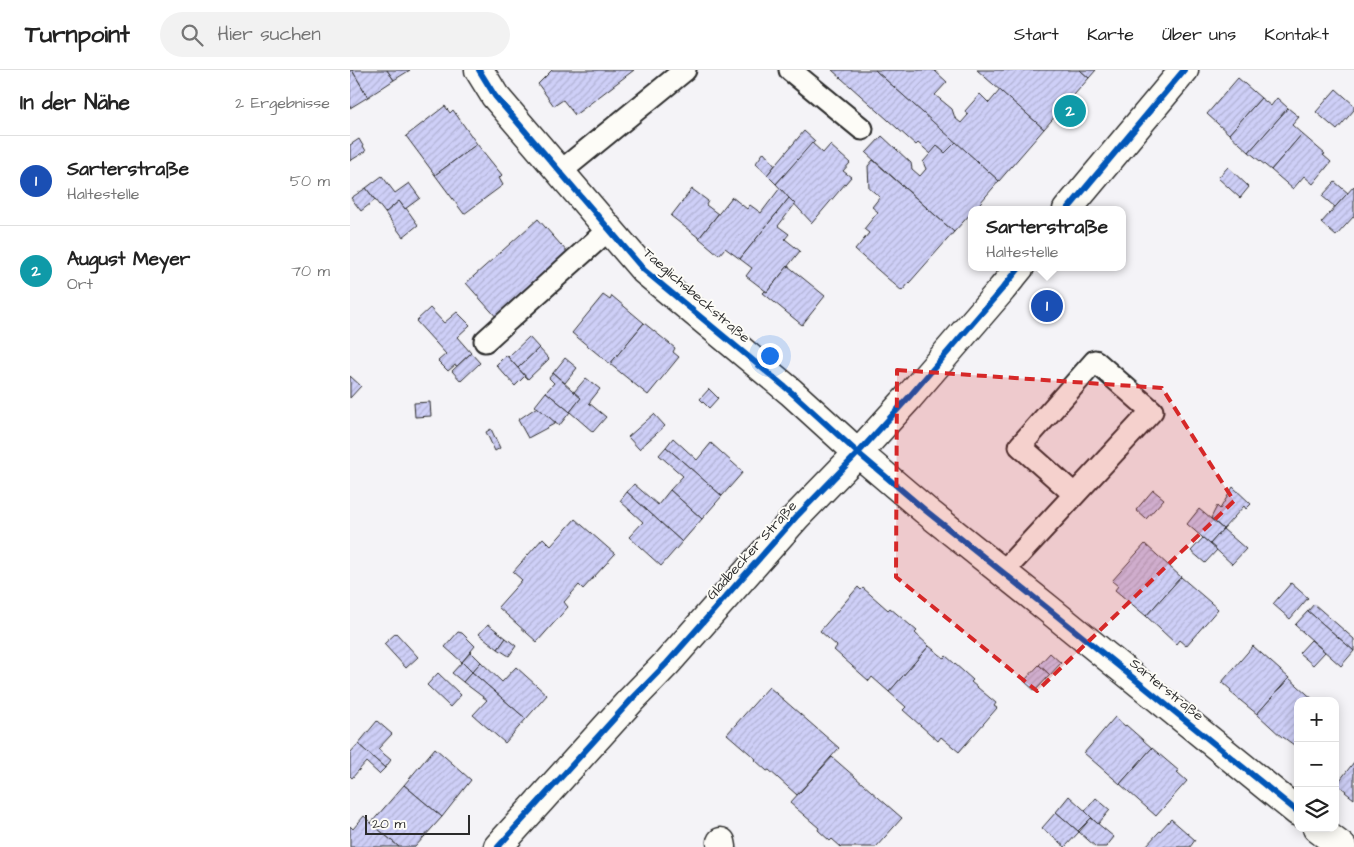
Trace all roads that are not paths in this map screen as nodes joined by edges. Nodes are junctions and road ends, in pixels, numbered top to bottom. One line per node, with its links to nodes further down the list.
1 (479, 70): 6 (street, Taeglichsbeckstraße)
2 (686, 70): 6 (lane)
3 (790, 70): 5 (lane)
4 (1184, 70): 7 (street)
5 (862, 129)
6 (560, 172): 8 (street, Taeglichsbeckstraße)
7 (1070, 206)
8 (609, 228): 10 (lane); 11 (street, Taeglichsbeckstraße)
9 (1017, 271): 11 (street, Gladbecker Straße)
10 (485, 341)
11 (858, 453): 13 (street, Sarterstraße); 16 (street, Gladbecker Straße)
12 (1074, 494): 12 (lane); 13 (lane)
13 (1002, 572): 14 (street, Sarterstraße)
14 (1294, 809)
15 (1323, 832): 17 (street)
16 (498, 847)
17 (1342, 847)

